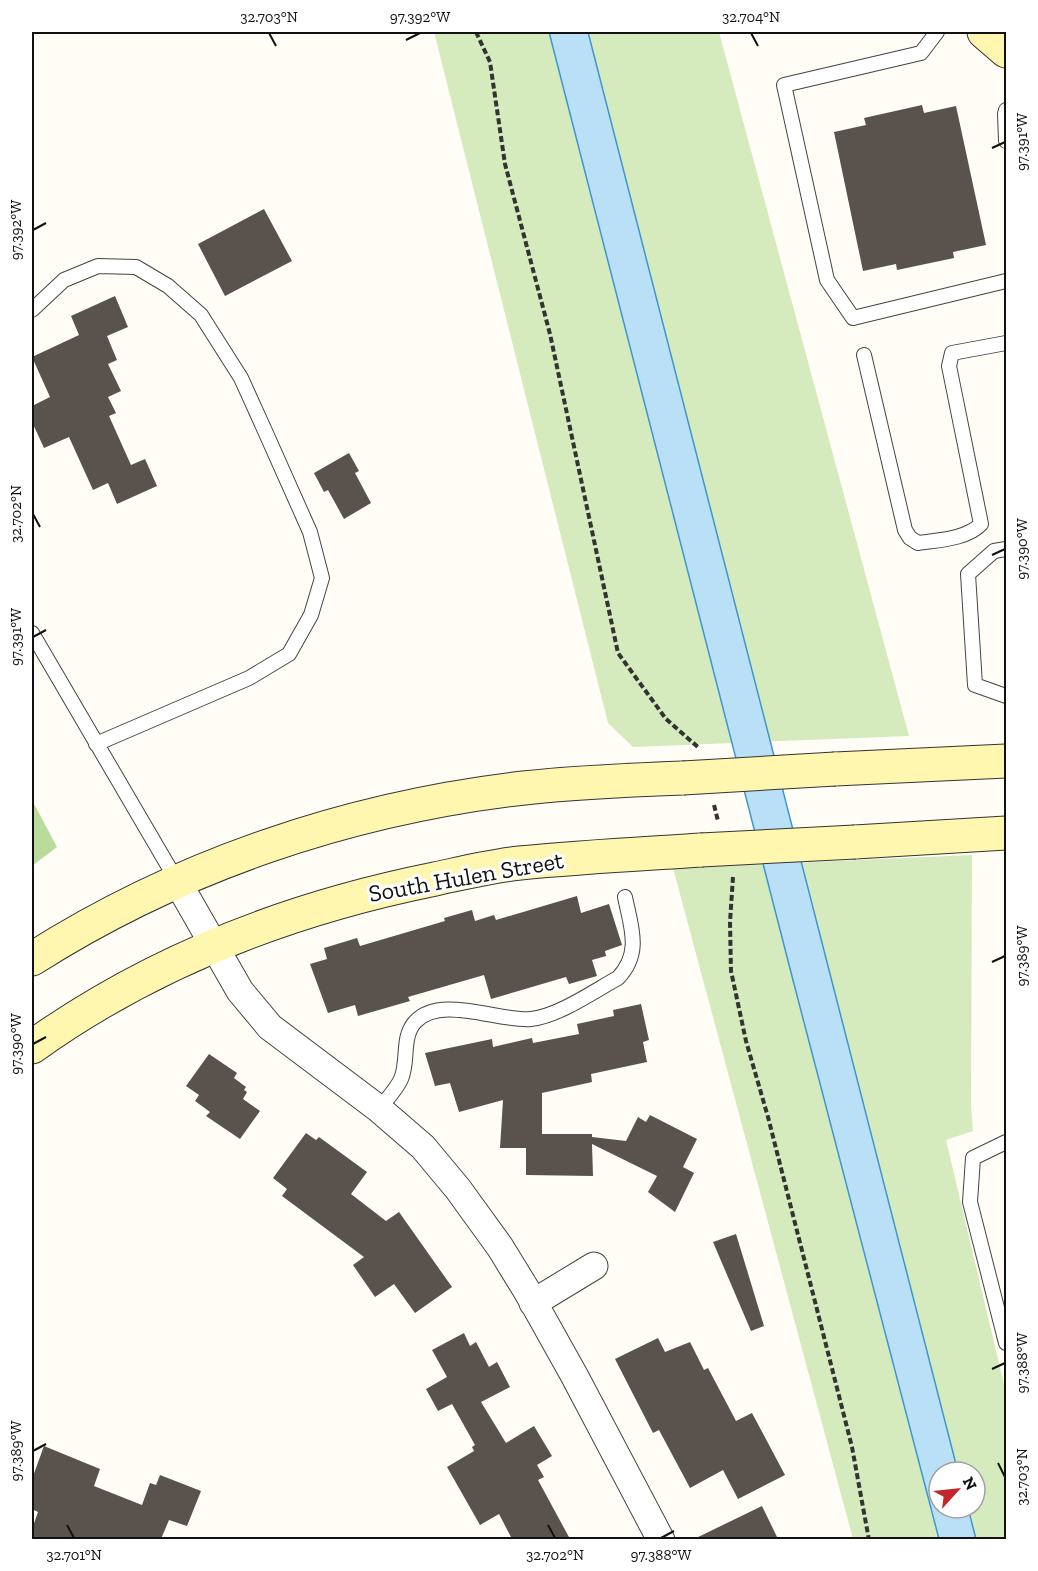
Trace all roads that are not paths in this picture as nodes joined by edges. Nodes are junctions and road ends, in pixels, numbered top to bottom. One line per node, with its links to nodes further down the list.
1 (937, 32): 6 (lane)
2 (984, 32): 3 (main road)
3 (1006, 51)
4 (1006, 110): 5 (lane)
5 (1006, 141)
6 (1006, 281)
7 (32, 310): 13 (lane)
8 (1006, 343): 9 (lane)
9 (864, 355)
10 (1006, 549): 12 (lane)
11 (32, 633): 13 (lane)
12 (1006, 696)
13 (96, 744): 16 (lane)
14 (1006, 761): 16 (main road, bridge)
15 (1006, 833): 18 (main road, South Hulen Street, bridge)
16 (177, 880): 18 (street); 19 (main road)
17 (625, 897): 21 (lane)
18 (214, 945): 20 (main road, South Hulen Street); 21 (street)
19 (32, 958)
20 (32, 1047)
21 (379, 1109): 24 (street)
22 (1006, 1142): 25 (lane)
23 (594, 1266): 24 (street)
24 (533, 1303): 26 (street)
25 (1006, 1344)
26 (661, 1539)

